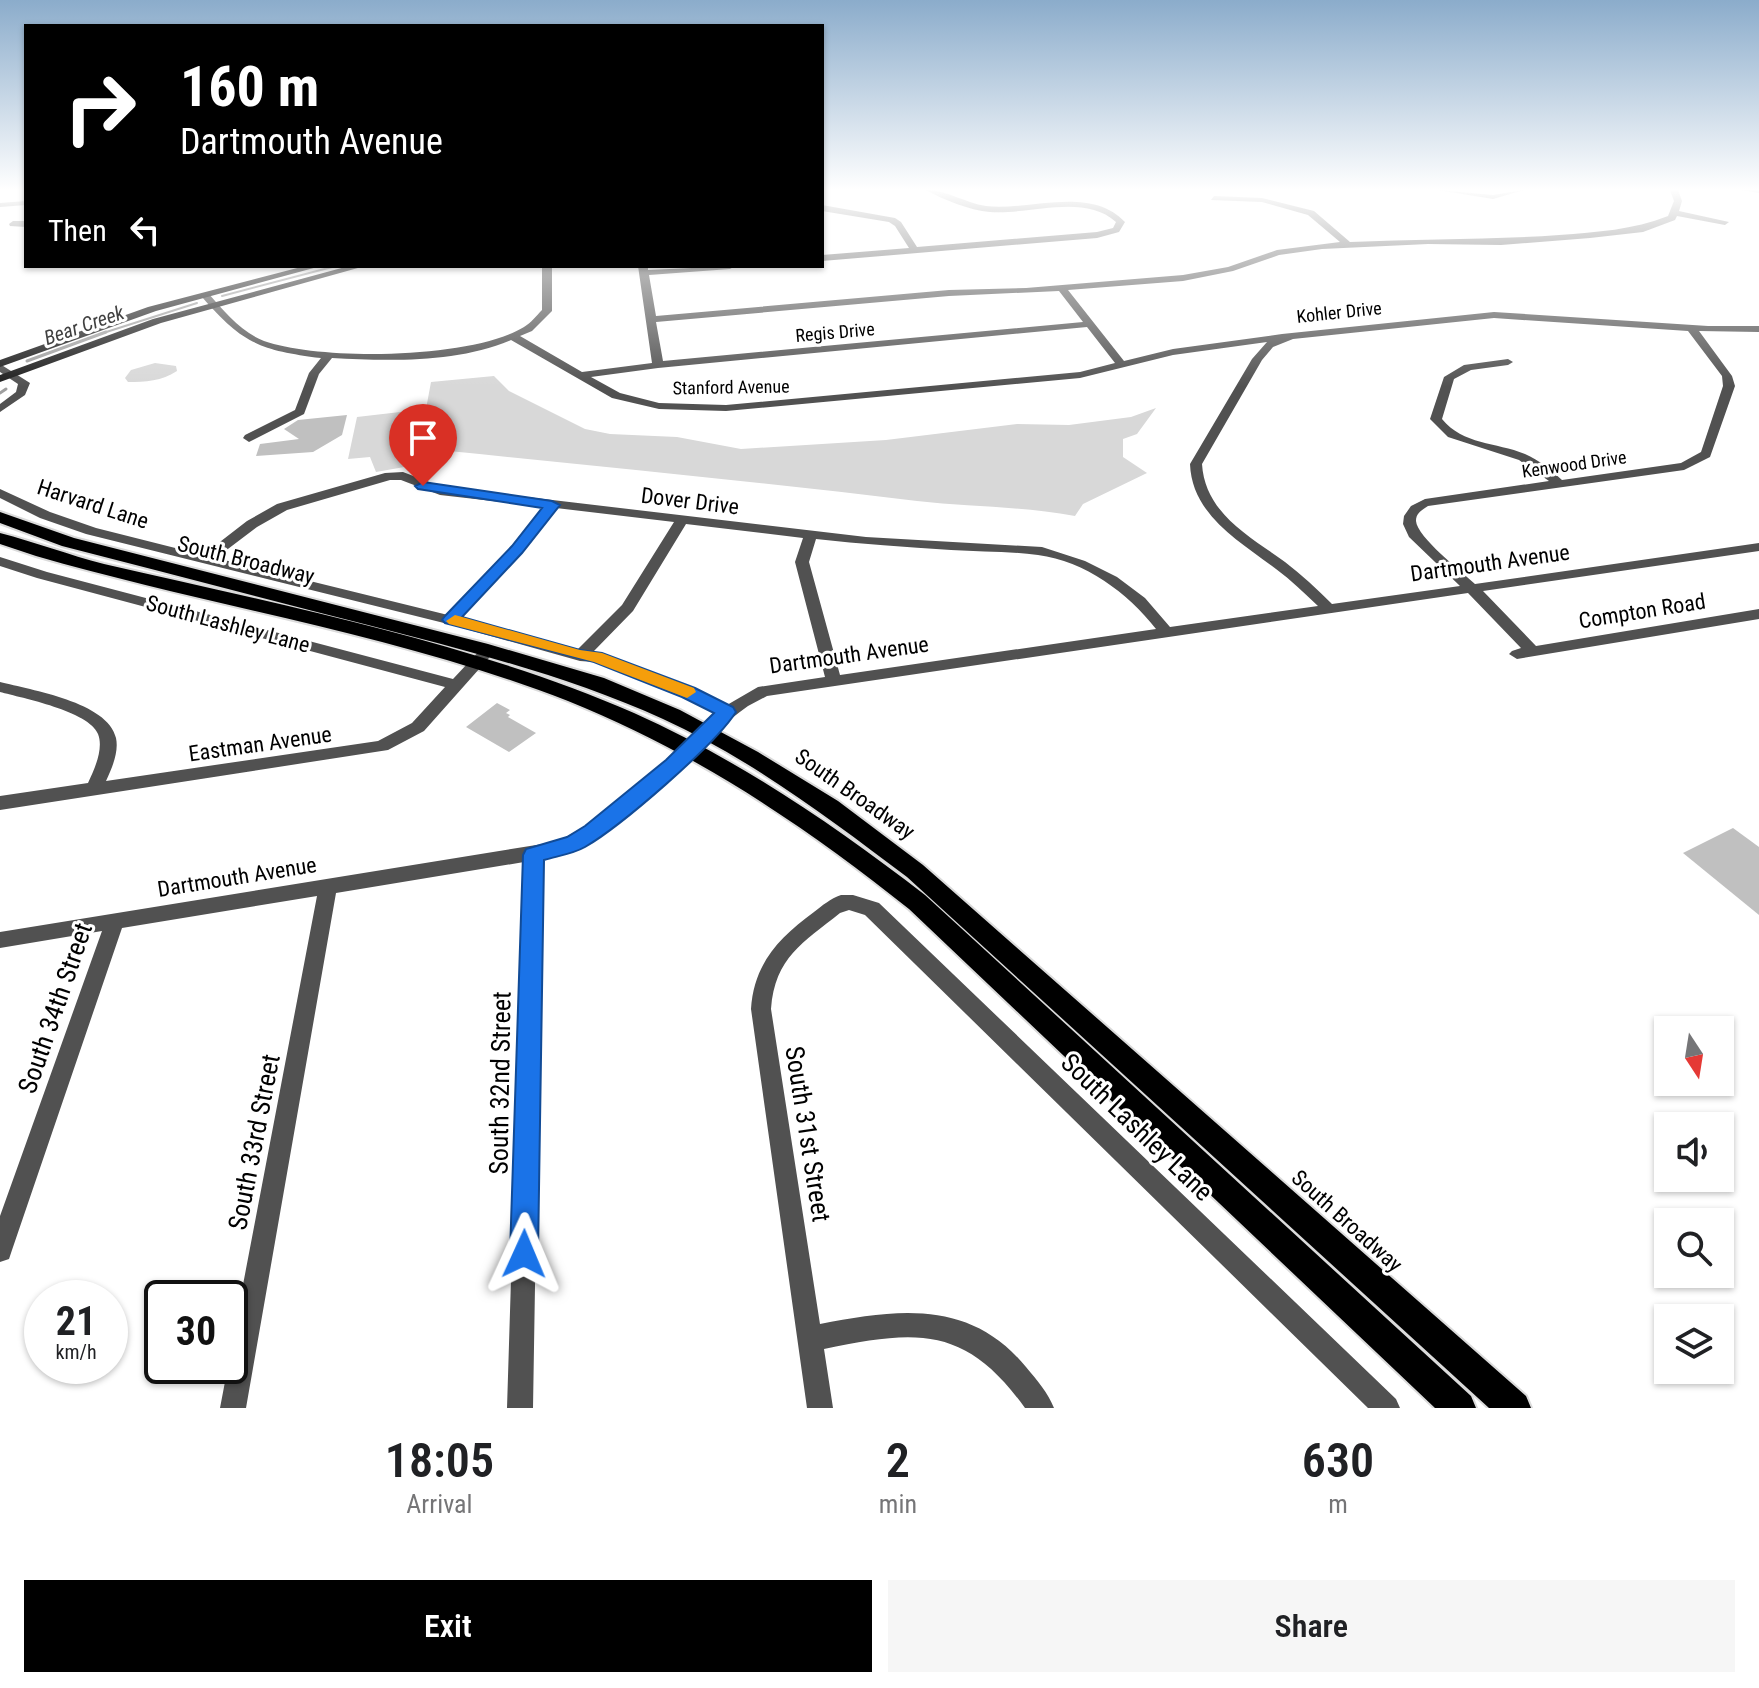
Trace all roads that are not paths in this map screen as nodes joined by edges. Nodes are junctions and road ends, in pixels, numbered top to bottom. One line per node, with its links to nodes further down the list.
1 (852, 256): 3 (street)
2 (1268, 256): 9 (street)
3 (824, 258)
4 (308, 268): 10 (street)
5 (353, 268): 11 (street)
6 (547, 268): 17 (street)
7 (686, 268): 8 (street)
8 (643, 270): 12 (street)
9 (1062, 289): 12 (street); 13 (street)
10 (205, 295): 11 (street); 23 (street)
11 (214, 305): 19 (street); 25 (street)
12 (652, 319): 22 (street)
13 (1090, 324): 22 (street, Regis Drive); 24 (street)
14 (1691, 328): 15 (street, Kohler Drive); 16 (street, Kohler Drive); 30 (street, Kenwood Drive)
15 (1759, 329)
16 (1291, 336): 18 (street, Stanford Avenue); 20 (street, Kohler Drive)
17 (515, 338): 19 (street); 26 (street, Stanford Avenue)
18 (1223, 344): 20 (street); 24 (street, Stanford Avenue)
19 (327, 357): 29 (street)
20 (1257, 359): 41 (street, Kohler Drive)
21 (1508, 362): 30 (street)
22 (658, 365): 26 (street, Regis Drive)
23 (0, 366): 25 (street)
24 (1123, 366): 26 (street, Stanford Avenue)
25 (14, 374): 27 (street); 28 (street)
26 (583, 375)
27 (0, 379)
28 (0, 409)
29 (249, 438)
30 (1560, 484): 40 (street, Kenwood Drive)
31 (0, 493): 38 (street, Harvard Lane)
32 (552, 505): 34 (street, Dover Drive); 38 (street, Dover Drive); 43 (street)
33 (0, 517): 46 (main road, South Broadway)
34 (682, 520): 35 (street, Dover Drive); 45 (street)
35 (810, 535): 44 (street, Dover Drive); 47 (street)
36 (0, 538): 46 (main road, South Broadway)
37 (1759, 547): 40 (street, Dartmouth Avenue)
38 (205, 560): 43 (street, Harvard Lane)
39 (0, 561): 48 (street, South Lashley Lane)
40 (1474, 590): 41 (street, Dartmouth Avenue); 42 (street, Compton Road)
41 (1329, 609): 44 (street, Dartmouth Avenue)
42 (1759, 614)
43 (451, 620): 45 (street, Harvard Lane)
44 (1166, 633): 47 (street, Dartmouth Avenue)
45 (580, 656): 50 (street, Harvard Lane)
46 (482, 658): 48 (street, Eastman Avenue); 51 (main road, South Broadway)
47 (834, 681): 50 (street, Dartmouth Avenue)
48 (457, 685): 52 (street, Eastman Avenue)
49 (0, 687): 52 (street)
50 (727, 712): 51 (street, Dartmouth Avenue)
51 (699, 740): 54 (street, Dartmouth Avenue); 66 (main road, South Broadway); 67 (main road, South Broadway)
52 (94, 790): 53 (street, Eastman Avenue)
53 (0, 803)
54 (533, 855): 55 (street, Dartmouth Avenue); 62 (street, South 32nd Street)
55 (328, 886): 57 (street, Dartmouth Avenue); 61 (street, South 33rd Street)
56 (841, 903): 60 (street, South 31st Street); 65 (street, South Lashley Lane)
57 (115, 921): 58 (street, Dartmouth Avenue); 59 (street, South 34th Street)
58 (0, 940)
59 (0, 1250)
60 (810, 1339): 63 (street, South 31st Street); 64 (street)
61 (233, 1408)
62 (520, 1408)
63 (820, 1408)
64 (1041, 1408)
65 (1387, 1408)
66 (1459, 1408)
67 (1514, 1408)

